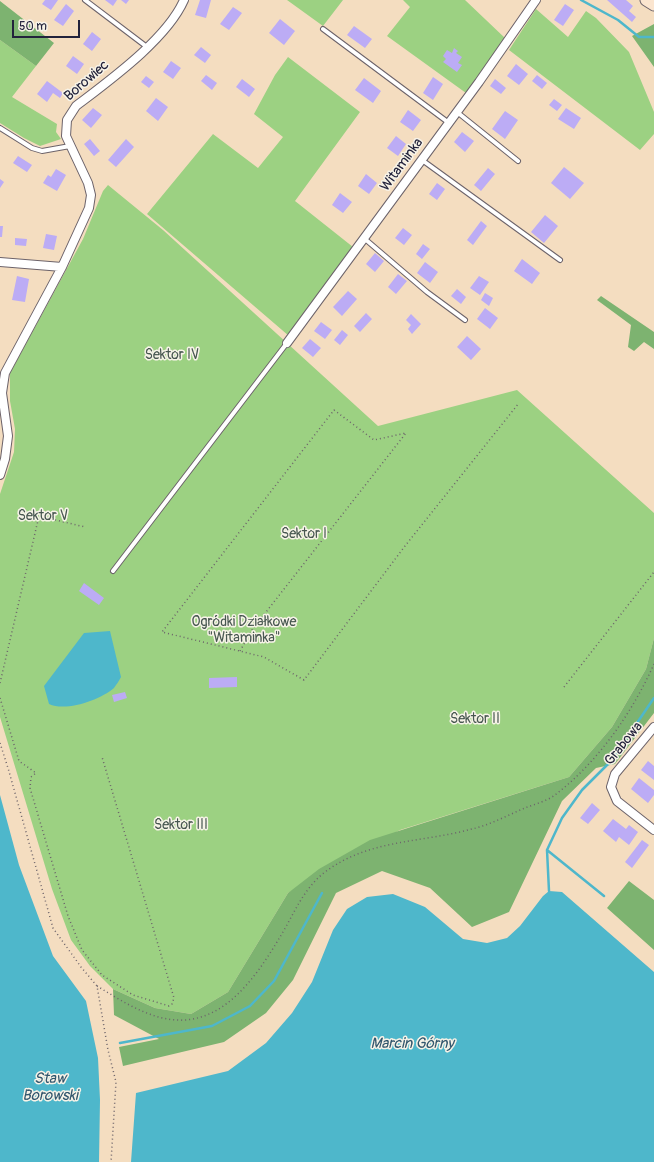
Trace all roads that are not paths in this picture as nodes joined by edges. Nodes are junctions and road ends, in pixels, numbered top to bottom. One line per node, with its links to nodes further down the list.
1 (85, 0): 7 (lane)
2 (184, 0): 7 (street, Borowiec)
3 (536, 0): 8 (street, Witaminka)
4 (646, 0): 5 (street)
5 (654, 5)
6 (323, 28): 9 (lane)
7 (147, 48): 11 (street, Borowiec)
8 (457, 112): 9 (street, Witaminka); 13 (lane)
9 (449, 123): 12 (street, Witaminka)
10 (0, 128): 11 (lane)
11 (70, 146): 17 (street, Borowiec)
12 (422, 160): 14 (street, Witaminka); 15 (lane)
13 (518, 161)
14 (364, 239): 18 (lane); 19 (street, Witaminka)
15 (560, 260)
16 (0, 262): 17 (street)
17 (62, 266): 20 (street, Borowiec)
18 (465, 320)
19 (287, 343): 21 (lane)
20 (0, 475)
21 (113, 571)
22 (654, 727): 23 (street, Grabowa)
23 (654, 830)

